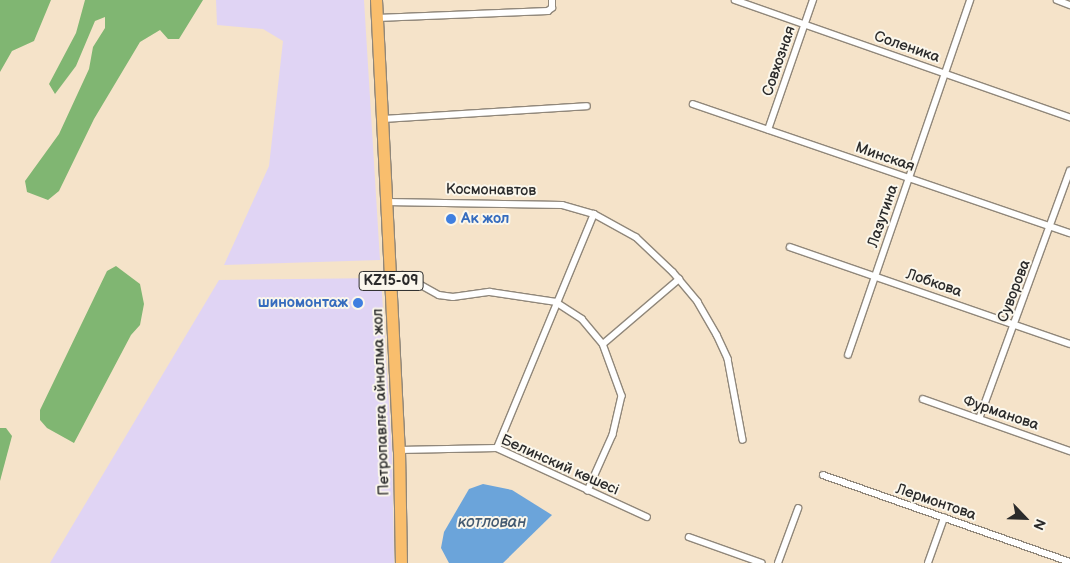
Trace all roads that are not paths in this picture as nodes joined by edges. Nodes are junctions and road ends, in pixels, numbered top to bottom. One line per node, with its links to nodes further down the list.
1 (376, 0): 8 (highway, Петропавлға айналма жол / KZ15-09)
2 (552, 0): 8 (street)
3 (735, 0): 9 (street, Соленика)
4 (813, 0): 9 (street, Совхозная)
5 (970, 0): 10 (street, Лазутина)
6 (1057, 0): 7 (street)
7 (1070, 5)
8 (376, 18): 14 (highway, Петропавлға айналма жол / KZ15-09)
9 (805, 24): 10 (street, Соленика); 15 (street, Совхозная)
10 (945, 74): 13 (street, Соленика); 17 (street, Лазутина)
11 (693, 104): 15 (street, Минская)
12 (588, 106): 14 (street)
13 (1070, 118)
14 (382, 119): 18 (highway, Петропавлға айналма жол / KZ15-09)
15 (768, 130): 17 (street, Минская)
16 (1070, 171): 20 (street, Суворова)
17 (909, 178): 20 (street, Минская); 24 (street, Лазутина)
18 (386, 202): 19 (street, Космонавтов); 23 (highway, Петропавлға айналма жол / KZ15-09)
19 (594, 214): 25 (street, Космонавтов); 26 (street)
20 (1051, 227): 21 (street, Минская); 27 (street, Суворова)
21 (1070, 233)
22 (790, 247): 24 (street, Лобкова)
23 (390, 276): 26 (street); 35 (highway, Петропавлға айналма жол / KZ15-09)
24 (875, 276): 27 (street, Лобкова); 30 (street, Лазутина)
25 (679, 279): 28 (street); 33 (street, Космонавтов)
26 (556, 302): 28 (street); 34 (street)
27 (1014, 324): 29 (street, Лобкова); 32 (street, Суворова)
28 (603, 344): 38 (street)
29 (1070, 344)
30 (848, 355)
31 (923, 399): 32 (street, Фурманова)
32 (979, 419): 36 (street, Фурманова)
33 (743, 440)
34 (497, 448): 35 (street, Белинский көшесі); 38 (street, Белинский көшесі)
35 (399, 450): 44 (highway, Петропавлға айналма жол / KZ15-09)
36 (1070, 451)
37 (823, 475): 41 (street, Лермонтова)
38 (588, 491): 40 (street, Белинский көшесі)
39 (798, 509): 46 (street)
40 (647, 517)
41 (944, 518): 43 (street, Лермонтова); 47 (street)
42 (689, 537): 45 (street)
43 (1070, 562)
44 (401, 563)
45 (762, 563)
46 (778, 563)
47 (928, 563)

